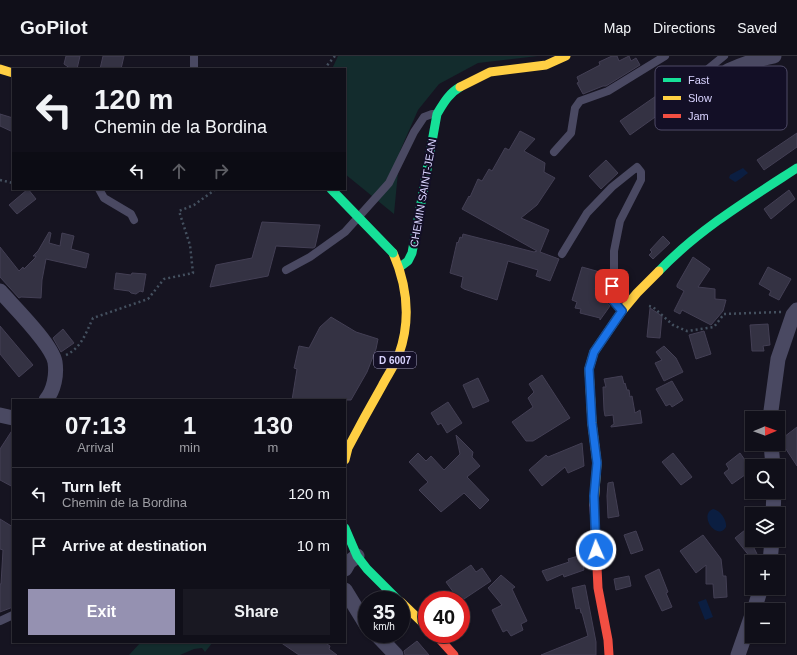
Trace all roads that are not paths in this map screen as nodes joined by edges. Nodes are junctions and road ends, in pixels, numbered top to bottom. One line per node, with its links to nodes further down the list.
1 (194, 56): 8 (lane)
2 (566, 56): 11 (street, CHEMIN SAINT-JEAN)
3 (665, 56): 12 (lane)
4 (724, 56): 6 (lane)
5 (774, 56): 7 (street)
6 (712, 66)
7 (742, 66)
8 (194, 68)
9 (0, 69): 10 (street)
10 (12, 73)
11 (437, 114): 18 (street, CHEMIN SAINT-JEAN); 19 (lane, CHEMIN SAINT-JEAN)
12 (554, 152)
13 (797, 168): 21 (street)
14 (100, 190): 16 (lane)
15 (332, 190): 18 (street, D 6007, bridge)
16 (134, 220)
17 (562, 254): 21 (lane)
18 (400, 267): 27 (street, D 6007)
19 (286, 270)
20 (0, 291): 23 (street)
21 (625, 309): 43 (street)
22 (797, 310): 24 (street)
23 (47, 399)
24 (771, 411)
25 (0, 415): 26 (street)
26 (12, 418)
27 (346, 456)
28 (346, 530): 29 (street)
29 (357, 556): 30 (street); 31 (street)
30 (346, 567)
31 (389, 591)
32 (346, 592): 33 (street)
33 (358, 611)
34 (410, 611): 36 (street)
35 (12, 615): 37 (lane)
36 (418, 618)
37 (0, 621)
38 (745, 635): 44 (street)
39 (385, 643): 41 (street)
40 (443, 643): 42 (street)
41 (396, 655)
42 (454, 655)
43 (609, 655)
44 (738, 655)

